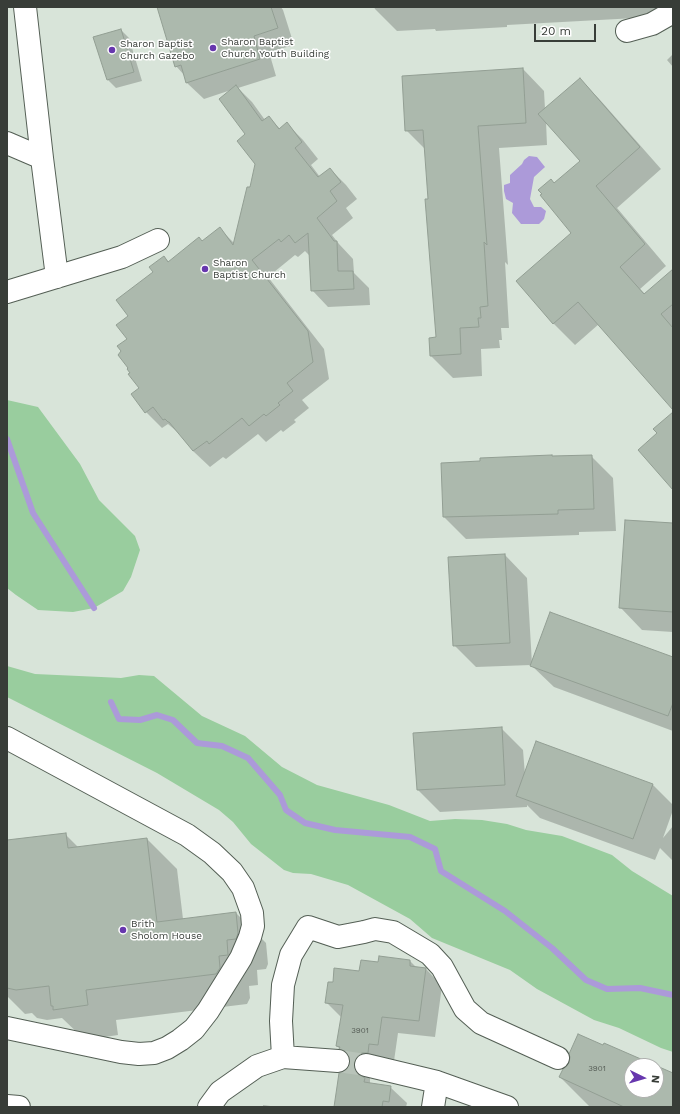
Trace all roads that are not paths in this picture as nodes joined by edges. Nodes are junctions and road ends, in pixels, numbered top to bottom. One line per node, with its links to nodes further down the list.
1 (25, 7): 5 (lane)
2 (673, 12): 3 (lane)
3 (627, 31)
4 (7, 143): 5 (lane)
5 (42, 158): 7 (lane)
6 (158, 240): 7 (lane)
7 (57, 277): 8 (lane)
8 (7, 292)
9 (7, 738): 10 (lane)
10 (7, 1028)
11 (283, 1057): 12 (lane); 13 (lane); 19 (lane)
12 (558, 1058)
13 (338, 1060)
14 (366, 1065): 15 (lane)
15 (437, 1082): 16 (lane); 20 (lane)
16 (496, 1105)
17 (7, 1106): 18 (lane)
18 (19, 1107)
19 (209, 1107)
20 (433, 1107)

